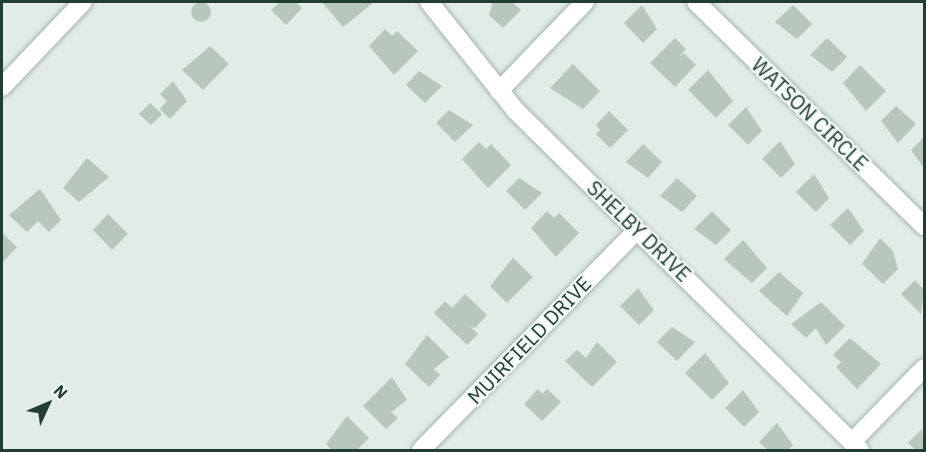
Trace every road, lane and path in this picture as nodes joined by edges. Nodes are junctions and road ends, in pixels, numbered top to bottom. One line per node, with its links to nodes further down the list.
1 (83, 2): 5 (street)
2 (429, 2): 6 (street, SHELBY DRIVE)
3 (585, 2): 6 (street)
4 (696, 2): 7 (street, WATSON CIRCLE)
5 (2, 87)
6 (499, 91): 8 (street, SHELBY DRIVE)
7 (924, 226)
8 (637, 230): 10 (street, SHELBY DRIVE); 11 (street, MUIRFIELD DRIVE)
9 (924, 368): 10 (street)
10 (856, 446)
11 (421, 450)

